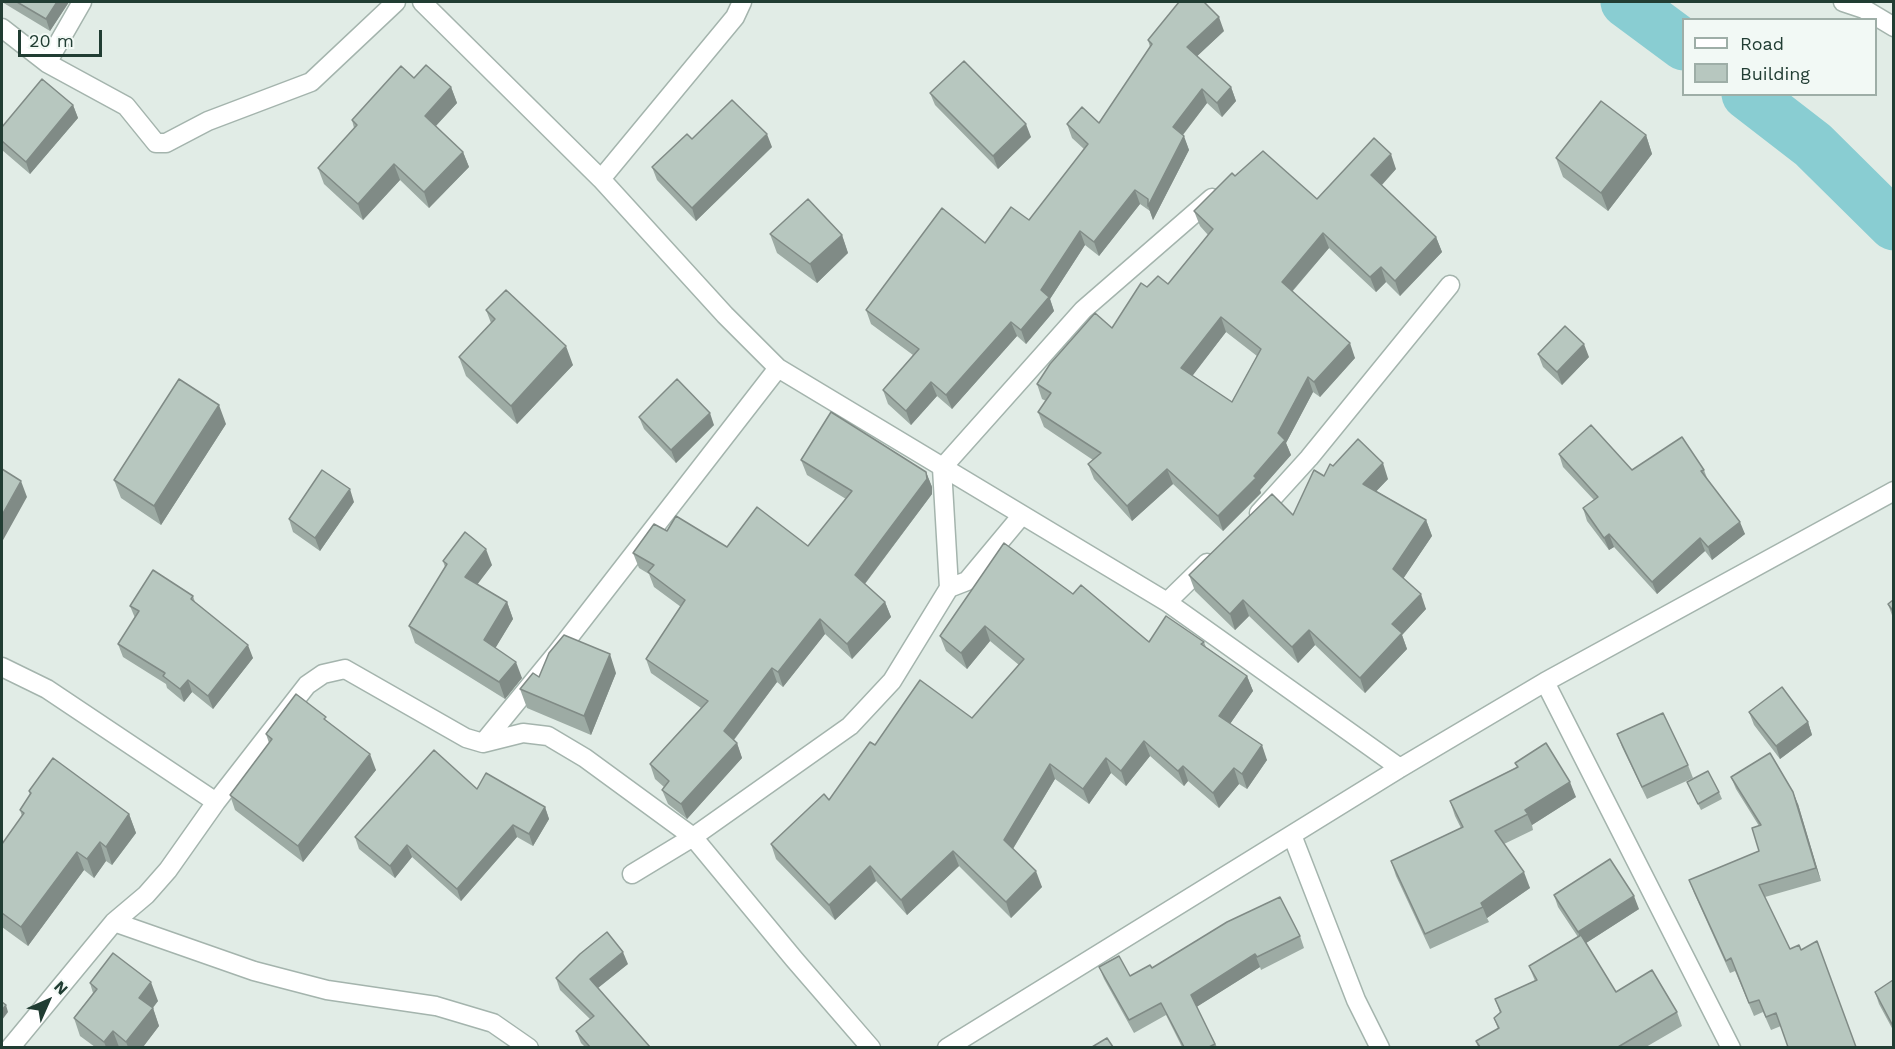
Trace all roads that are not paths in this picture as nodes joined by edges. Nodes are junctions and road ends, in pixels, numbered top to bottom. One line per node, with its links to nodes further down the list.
1 (82, 2): 9 (street)
2 (396, 2): 9 (street)
3 (422, 2): 10 (street)
4 (742, 2): 10 (street)
5 (1843, 2): 6 (street)
6 (1867, 5): 7 (street)
7 (1893, 27)
8 (2, 28): 9 (street)
9 (47, 63)
10 (601, 179): 13 (street)
11 (1225, 187): 14 (street)
12 (1450, 285): 17 (street)
13 (778, 368): 14 (street); 23 (street)
14 (942, 468): 16 (street); 19 (street)
15 (1893, 491): 22 (street)
16 (1022, 515): 19 (street); 20 (street)
17 (1249, 522)
18 (1216, 554): 20 (street)
19 (949, 588): 27 (street)
20 (1167, 602): 24 (street)
21 (2, 667): 25 (street)
22 (1545, 682): 24 (street); 36 (street)
23 (483, 743): 25 (street); 27 (street)
24 (1400, 768): 26 (street)
25 (216, 802): 29 (street)
26 (1292, 835): 30 (street); 35 (street)
27 (693, 837): 28 (street); 33 (street)
28 (632, 874)
29 (114, 922): 31 (street); 32 (street)
30 (967, 1043): 34 (street)
31 (10, 1047)
32 (529, 1047)
33 (872, 1047)
34 (947, 1047)
35 (1380, 1047)
36 (1731, 1047)

